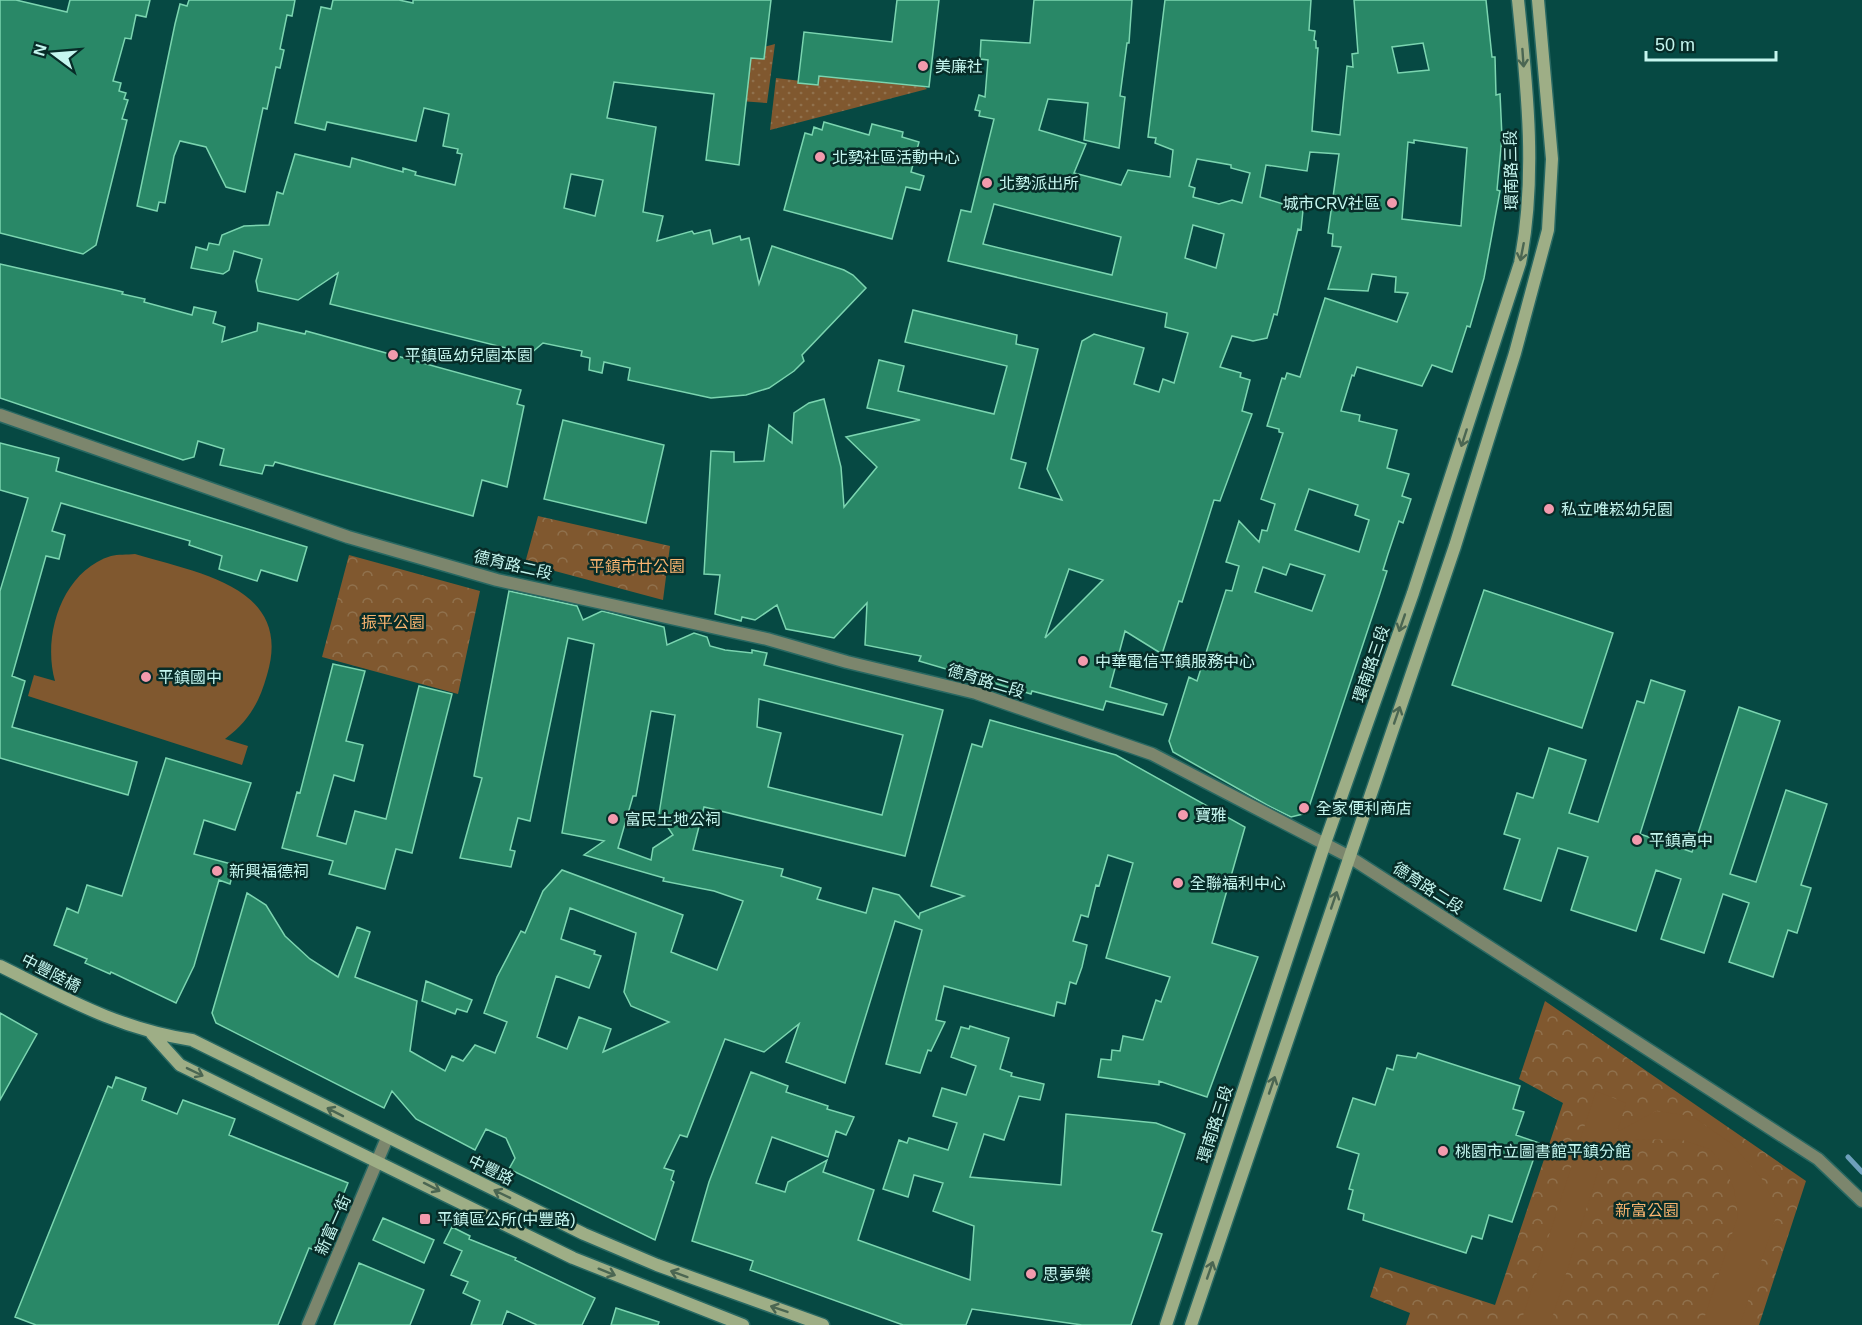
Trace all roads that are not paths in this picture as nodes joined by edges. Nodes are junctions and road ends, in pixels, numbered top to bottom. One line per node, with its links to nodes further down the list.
1 (1518, 0): 4 (main road, 環南路三段, one-way to 4)
2 (1538, 0): 5 (main road, one-way to 2)
3 (0, 415): 4 (street, 德育路二段)
4 (1325, 843): 5 (street, 德育路二段); 15 (main road, 環南路三段)
5 (1348, 856): 11 (street, 德育路二段); 16 (main road, one-way to 5)
6 (0, 966): 7 (main road, 中豐陸橋)
7 (87, 1009): 8 (main road, 中豐路)
8 (152, 1034): 9 (main road, 中豐路, one-way to 8); 10 (main road, 中豐路, one-way to 10)
9 (387, 1138): 10 (street, 新富一街); 14 (main road, 中豐路, one-way to 9)
10 (380, 1161): 12 (street, 新富一街); 13 (main road, 中豐路, one-way to 13)
11 (1862, 1201)
12 (308, 1325)
13 (743, 1325)
14 (823, 1325)
15 (1166, 1325)
16 (1191, 1325)

